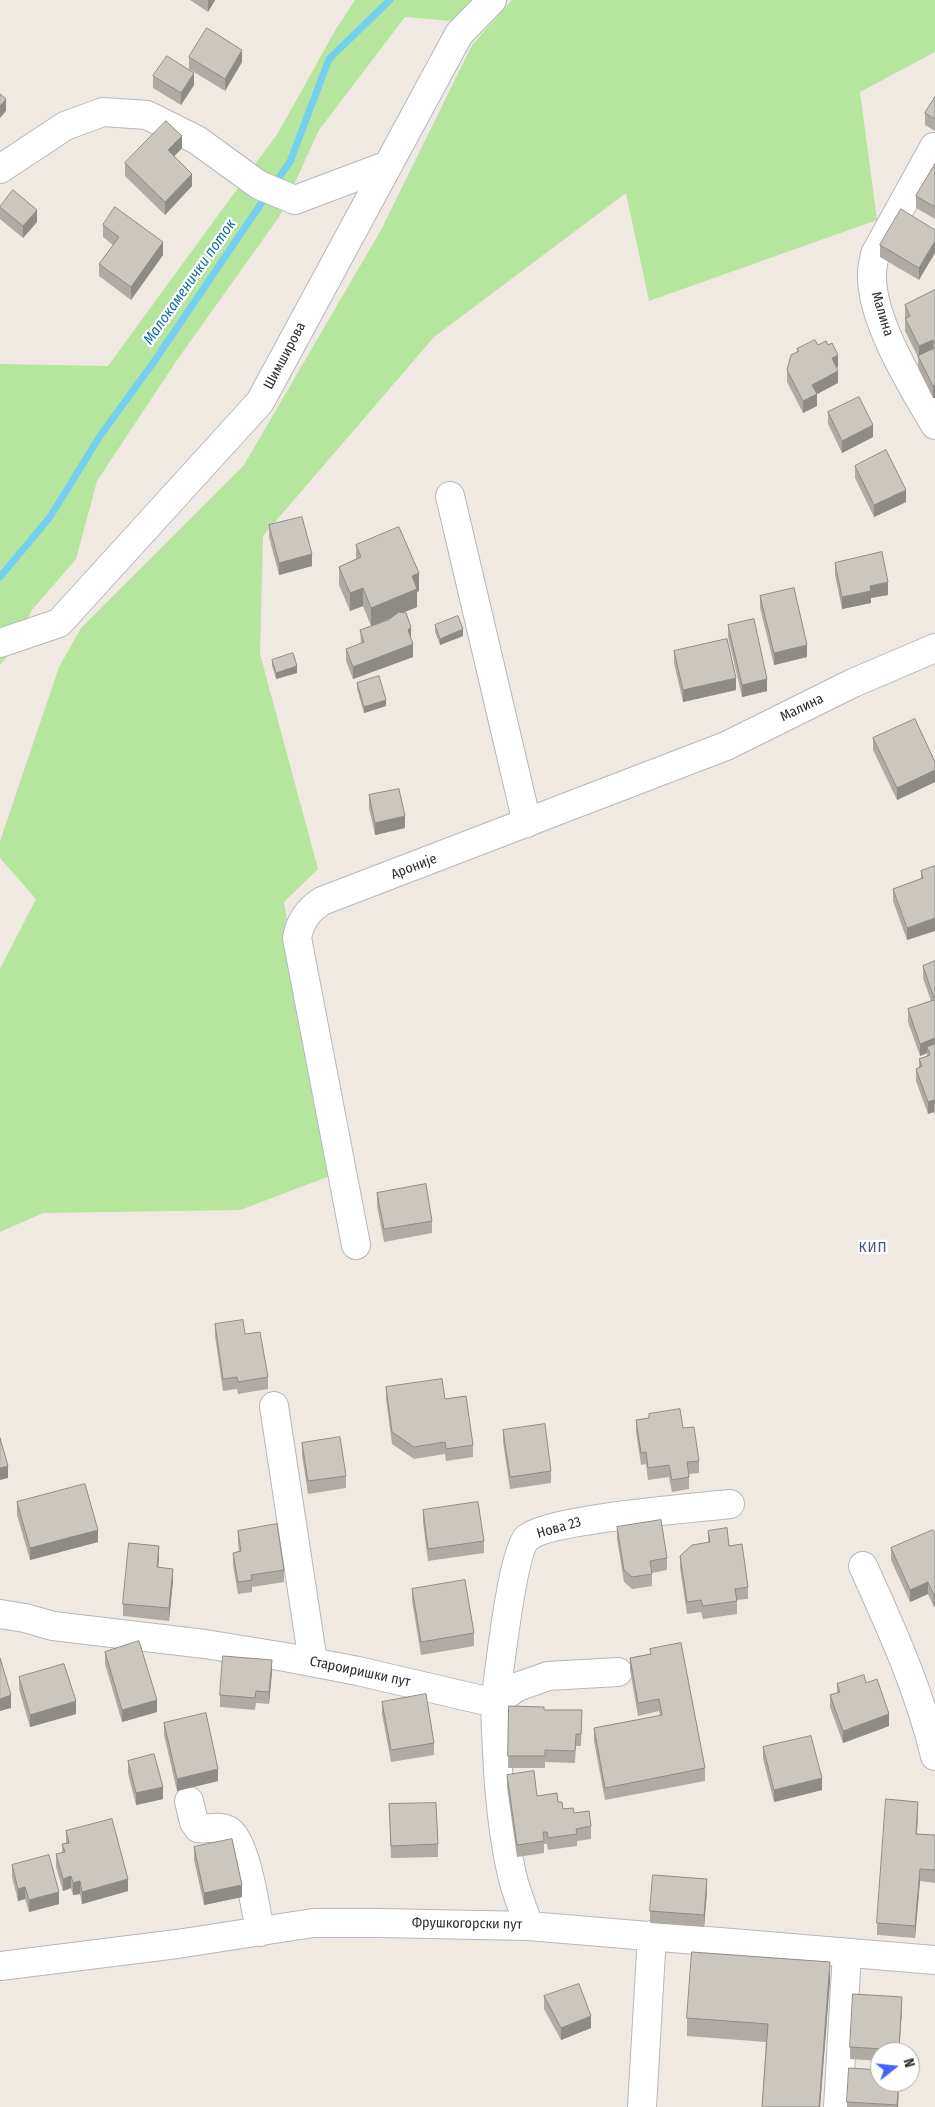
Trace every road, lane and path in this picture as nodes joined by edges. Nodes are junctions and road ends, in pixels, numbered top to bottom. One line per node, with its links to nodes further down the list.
1 (492, 0): 3 (street, Шимширова)
2 (934, 147): 5 (street, Малина)
3 (388, 165): 4 (street); 7 (street, Шимширова)
4 (0, 169)
5 (935, 425)
6 (450, 496): 9 (street)
7 (0, 643)
8 (935, 648): 9 (street, Малина)
9 (527, 823): 10 (street, Ароније)
10 (356, 1245)
11 (274, 1406): 15 (street)
12 (730, 1504): 17 (street, Нова 23)
13 (863, 1566): 18 (street)
14 (0, 1614): 15 (street, Староиришки пут)
15 (312, 1662): 17 (street, Староиришки пут)
16 (618, 1672): 17 (street)
17 (495, 1703): 20 (street)
18 (935, 1756)
19 (189, 1801): 21 (street)
20 (529, 1926): 21 (street, Фрушкогорски пут); 22 (street, Фрушкогорски пут)
21 (260, 1932): 25 (street, Фрушкогорски пут)
22 (652, 1935): 23 (street, Фрушкогорски пут); 26 (street)
23 (847, 1953): 24 (street, Фрушкогорски пут); 27 (street)
24 (935, 1960)
25 (0, 1966)
26 (642, 2107)
27 (838, 2107)

